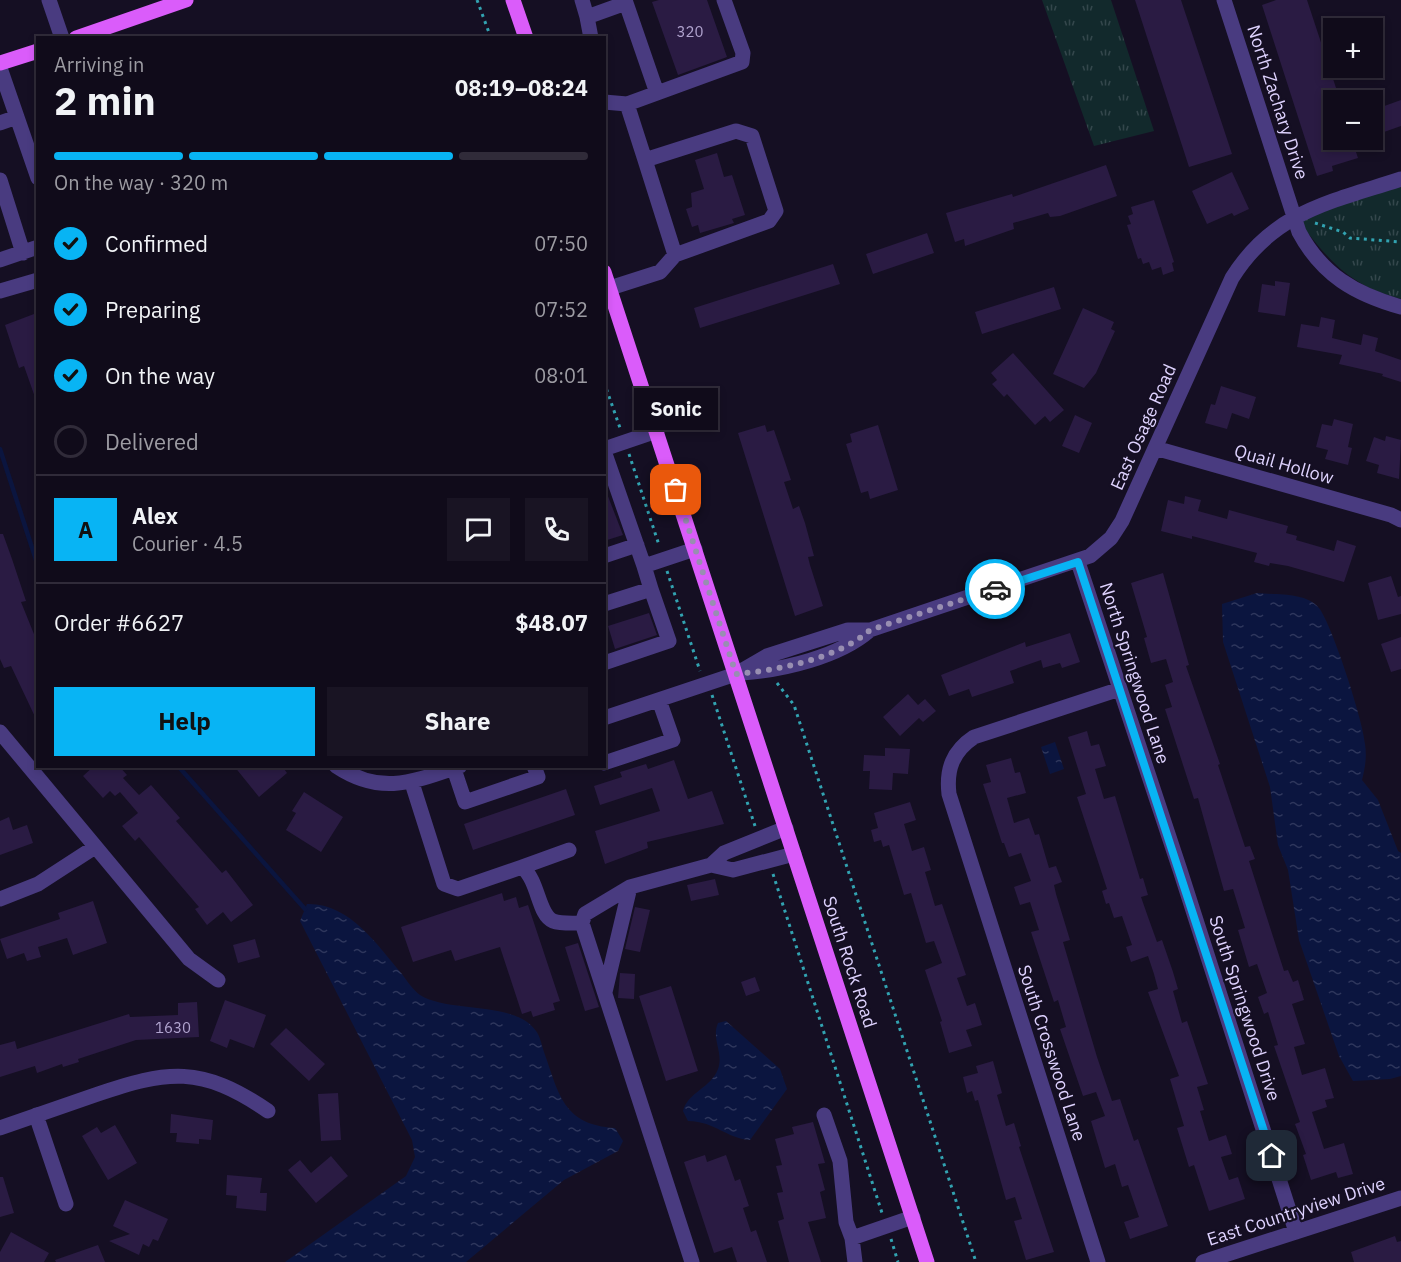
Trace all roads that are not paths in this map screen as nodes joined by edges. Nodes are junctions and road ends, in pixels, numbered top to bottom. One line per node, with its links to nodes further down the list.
1 (49, 0): 9 (street)
2 (186, 0): 10 (main road)
3 (513, 0): 11 (main road)
4 (582, 0): 8 (street)
5 (724, 0): 16 (street)
6 (1224, 0): 25 (street, North Zachary Drive)
7 (625, 2): 8 (street); 16 (street)
8 (587, 17): 12 (street)
9 (61, 36)
10 (82, 36)
11 (524, 36)
12 (591, 36)
13 (36, 52): 14 (main road)
14 (0, 63)
15 (0, 68): 19 (street)
16 (657, 93): 18 (street)
17 (606, 102): 18 (street)
18 (627, 104): 21 (street)
19 (16, 117): 20 (street); 22 (street)
20 (0, 123)
21 (645, 160): 27 (street); 27 (street)
22 (36, 172)
23 (1401, 179): 25 (street, East Osage Road)
24 (0, 180): 26 (street)
25 (1293, 216): 33 (street, North Zachary Drive); 35 (street, East Osage Road)
26 (30, 250): 28 (street)
27 (675, 255): 31 (street)
28 (0, 261)
29 (606, 277): 31 (main road, South Rock Road)
30 (36, 281): 32 (street)
31 (610, 288): 34 (main road, South Rock Road)
32 (0, 291)
33 (1401, 307)
34 (657, 432): 36 (street); 41 (main road, South Rock Road)
35 (1155, 448): 39 (street, Quail Hollow); 43 (street, East Osage Road)
36 (606, 449)
37 (606, 462): 38 (street)
38 (610, 487): 40 (street)
39 (1401, 520)
40 (636, 545): 42 (street); 44 (street)
41 (695, 549): 44 (street); 48 (main road, South Rock Road)
42 (606, 555)
43 (1078, 562): 48 (street, East Osage Road); 49 (street, North Springwood Lane)
44 (644, 566): 45 (street)
45 (651, 589): 46 (street); 47 (street)
46 (606, 602)
47 (606, 662)
48 (736, 674): 50 (street, East Osage Road); 59 (main road, South Rock Road)
49 (1120, 689): 58 (street, North Springwood Lane); 82 (street, South Crosswood Lane)
50 (659, 700): 51 (street, East Osage Road); 53 (street)
51 (606, 717)
52 (0, 732): 60 (street)
53 (606, 762)
54 (340, 768): 57 (street)
55 (457, 768): 56 (street); 57 (street)
56 (535, 768)
57 (412, 783): 64 (street)
58 (1156, 797): 77 (street, South Springwood Drive)
59 (786, 828): 62 (main road, South Rock Road); 63 (street)
60 (95, 847): 66 (street); 68 (street)
61 (570, 850): 64 (street)
62 (794, 854): 63 (street); 76 (main road, South Rock Road)
63 (711, 865): 65 (street)
64 (522, 867): 67 (street)
65 (630, 887): 67 (street); 69 (street)
66 (0, 899)
67 (582, 923): 69 (street)
68 (219, 980)
69 (605, 992): 79 (street)
70 (268, 1111): 71 (street)
71 (36, 1115): 73 (street); 75 (street)
72 (824, 1115): 78 (street)
73 (0, 1128)
74 (1401, 1198): 77 (street, East Countryview Drive)
75 (66, 1204)
76 (913, 1217): 78 (street); 81 (main road, South Rock Road)
77 (1296, 1232): 83 (street, East Countryview Drive)
78 (852, 1238): 80 (street)
79 (692, 1262)
80 (855, 1262)
81 (927, 1262)
82 (1098, 1262)
83 (1203, 1262)

